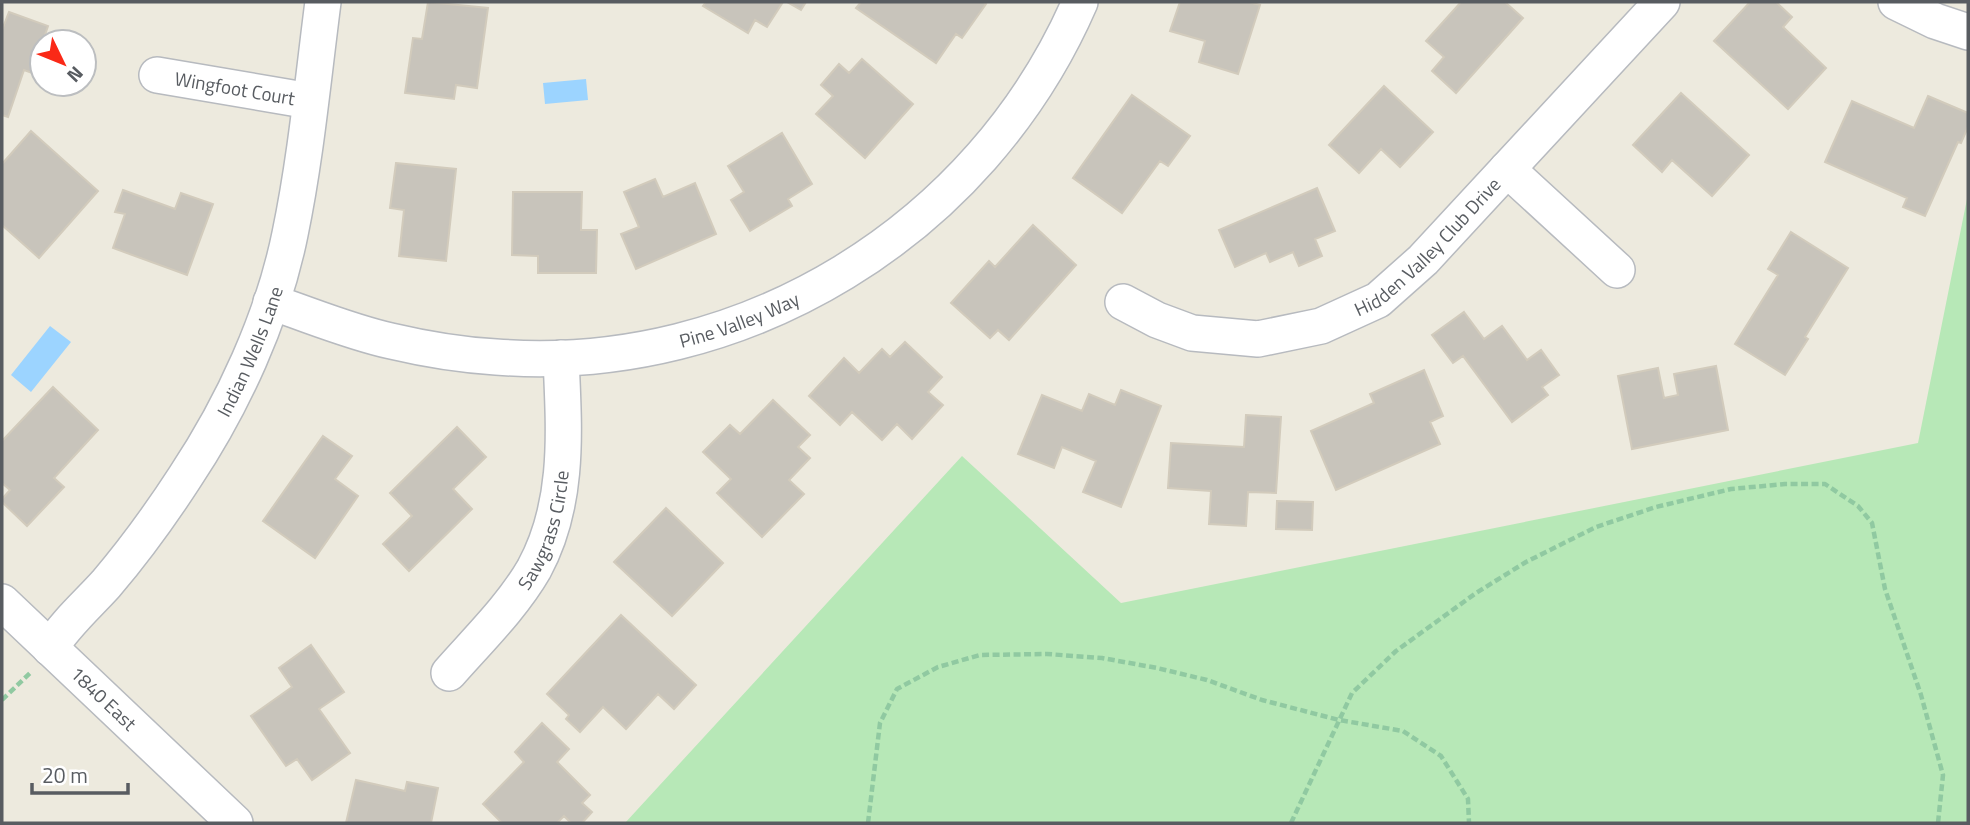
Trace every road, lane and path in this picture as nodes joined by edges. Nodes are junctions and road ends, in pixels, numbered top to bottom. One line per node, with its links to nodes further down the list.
1 (323, 2): 7 (street, Indian Wells Lane)
2 (1080, 2): 12 (street, Pine Valley Way)
3 (1662, 2): 8 (street, Hidden Valley Club Drive)
4 (1896, 2): 5 (street)
5 (1968, 32)
6 (158, 75): 7 (street, Wingfoot Court)
7 (310, 101): 10 (street, Indian Wells Lane)
8 (1507, 169): 9 (street); 11 (street, Hidden Valley Club Drive)
9 (1617, 270)
10 (271, 302): 12 (street, Pine Valley Way); 14 (street, Indian Wells Lane)
11 (1123, 302)
12 (561, 358): 15 (street, Sawgrass Circle)
13 (2, 602): 14 (street, 1840 East)
14 (50, 648): 17 (street, 1840 East)
15 (449, 673)
16 (1339, 720): 18 (path); 19 (path); 20 (path); 21 (path)
17 (235, 823)
18 (868, 823)
19 (1291, 823)
20 (1469, 823)
21 (1938, 823)

